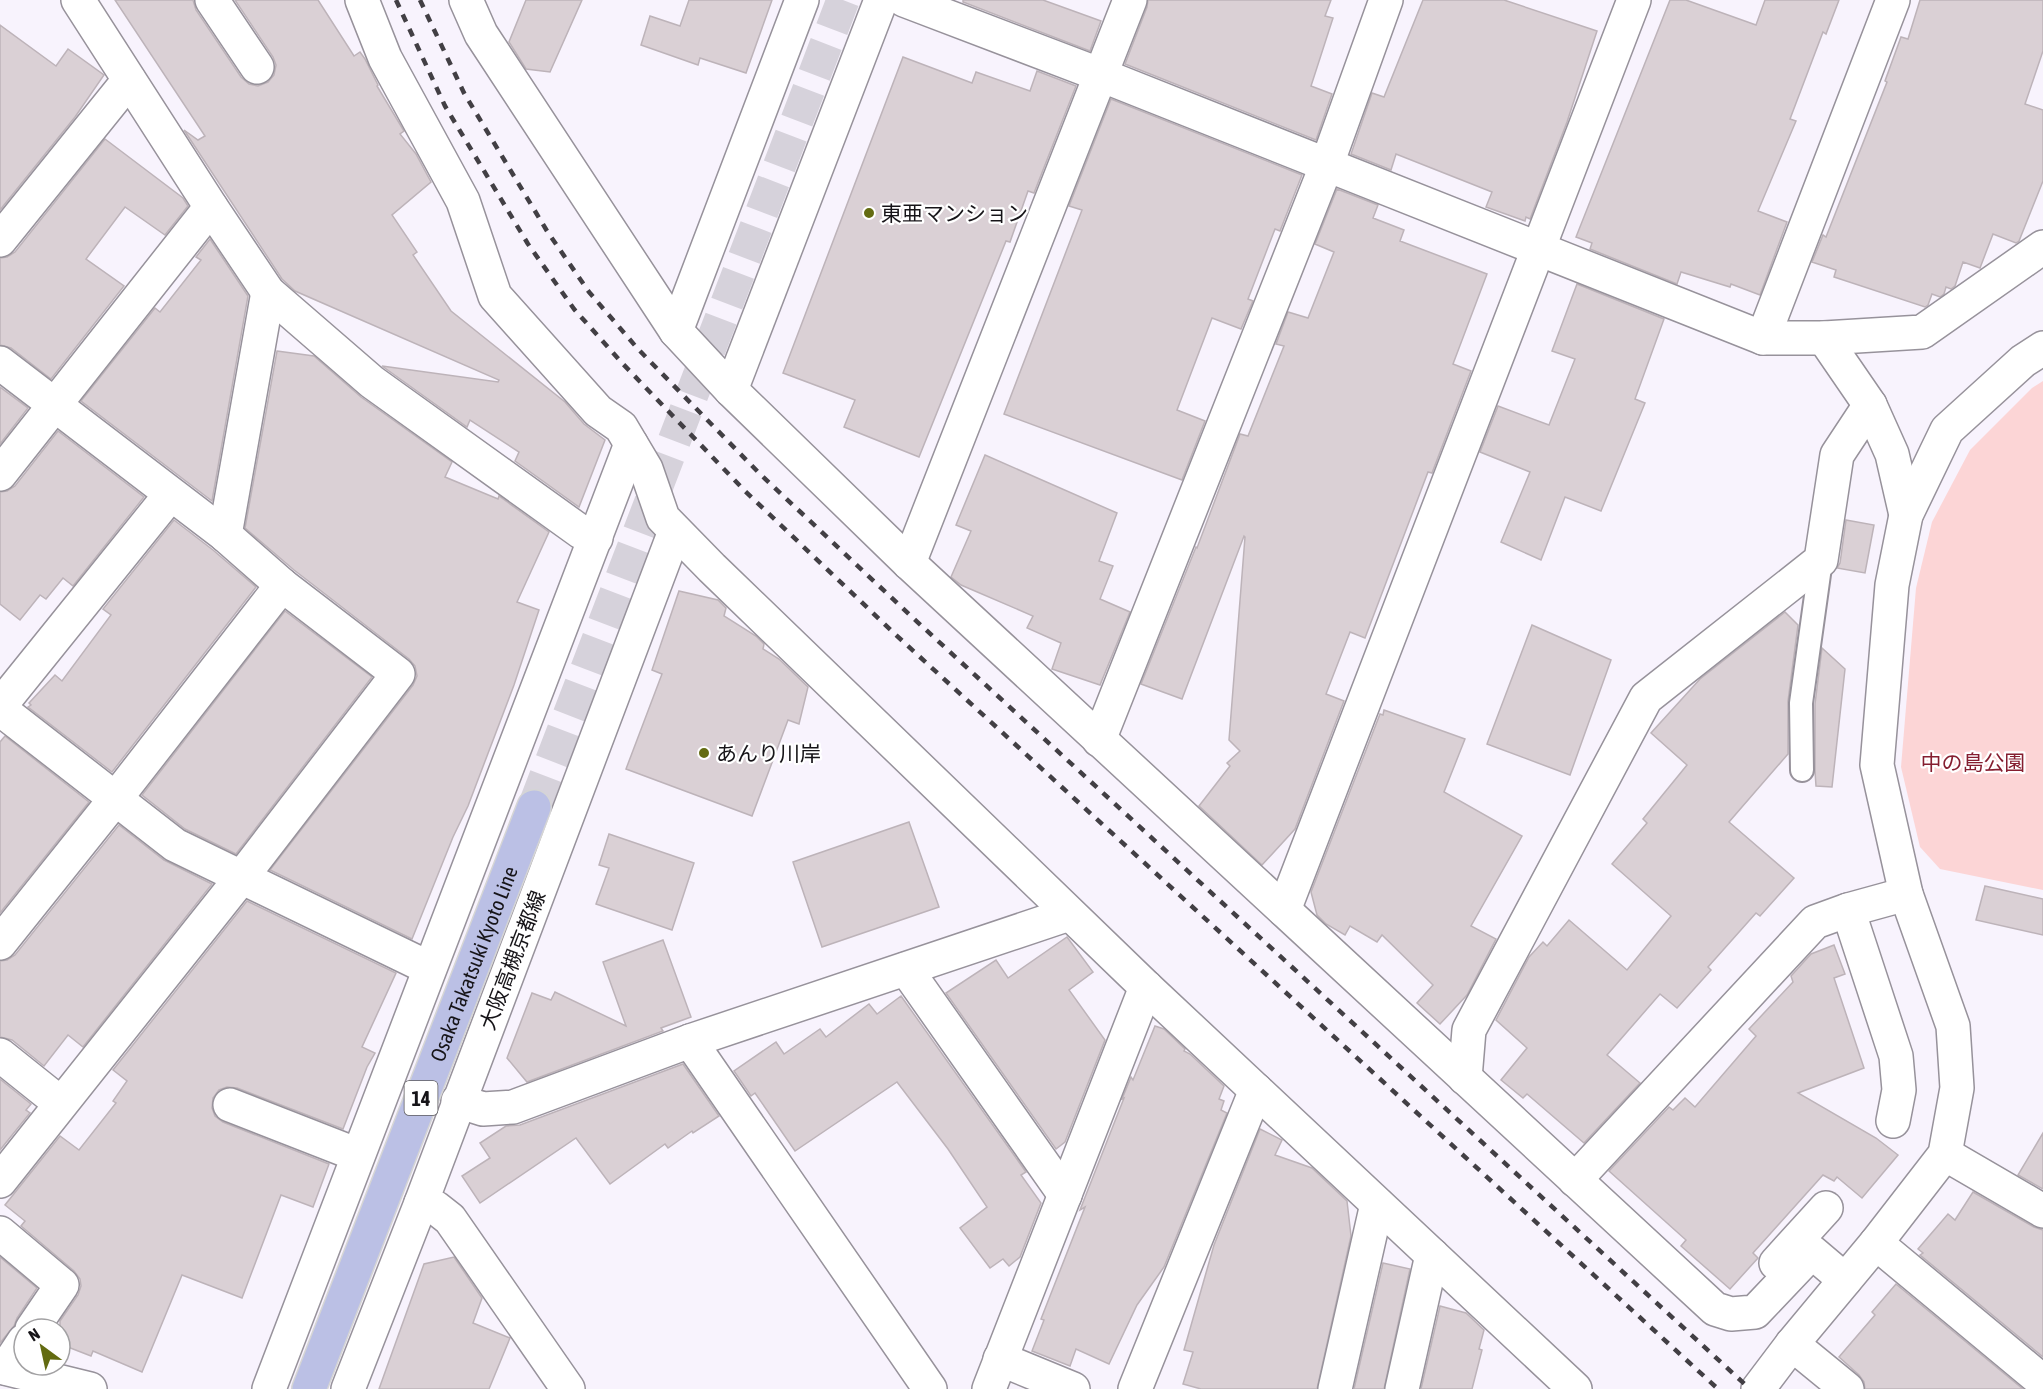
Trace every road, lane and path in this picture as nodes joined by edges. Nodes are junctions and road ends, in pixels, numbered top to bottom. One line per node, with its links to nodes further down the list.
1 (78, 0): 14 (street)
2 (212, 0): 12 (street)
3 (362, 0): 29 (street)
4 (465, 0): 21 (street)
5 (802, 0): 21 (street)
6 (881, 0): 26 (street)
7 (904, 0): 13 (street)
8 (1130, 0): 13 (street)
9 (1386, 0): 15 (street)
10 (1634, 0): 19 (street)
11 (1893, 0): 22 (street)
12 (257, 67)
13 (1101, 75): 15 (street); 37 (street)
14 (129, 80): 16 (street); 17 (street)
15 (1327, 164): 19 (street); 40 (street)
16 (211, 207): 20 (street); 28 (street)
17 (0, 240)
18 (2043, 247): 23 (street)
19 (1539, 250): 22 (street); 46 (street)
20 (268, 292): 34 (street); 35 (street)
21 (676, 331): 26 (street)
22 (1763, 338): 23 (street)
23 (1824, 338): 27 (street)
24 (2043, 348): 32 (street)
25 (0, 363): 28 (street)
26 (731, 390): 37 (street)
27 (1870, 405): 32 (street); 36 (street)
28 (54, 406): 30 (street); 31 (street)
29 (631, 444): 33 (street); 35 (street)
30 (0, 474)
31 (170, 495): 34 (street); 39 (street)
32 (1906, 515): 45 (street)
33 (675, 531): 48 (street); 57 (street, 大阪高槻京都線 / 14)
34 (225, 536): 38 (street)
35 (596, 538): 50 (street, 14)
36 (1821, 560): 41 (lane); 55 (street)
37 (909, 563): 40 (street)
38 (282, 585): 42 (street); 44 (street)
39 (0, 708): 42 (street)
40 (1100, 740): 46 (street)
41 (1802, 770)
42 (116, 798): 44 (street); 49 (street)
43 (534, 807): 82 (main road, Osaka Takatsuki Kyoto Line / 14)
44 (241, 878): 50 (street); 58 (street)
45 (1906, 894): 47 (street); 61 (street)
46 (1284, 910): 55 (street)
47 (1848, 910): 60 (street); 63 (street)
48 (1070, 914): 51 (street); 52 (street)
49 (0, 943)
50 (429, 968): 62 (street, 14)
51 (906, 969): 53 (street); 65 (street)
52 (1146, 987): 56 (street); 65 (street)
53 (690, 1041): 57 (street); 85 (street)
54 (0, 1055): 58 (street)
55 (1465, 1078): 63 (street)
56 (1256, 1090): 67 (street); 87 (street)
57 (458, 1101): 66 (street, 大阪高槻京都線 / 14)
58 (60, 1103): 64 (street)
59 (230, 1105): 62 (street)
60 (1893, 1121)
61 (1945, 1154): 69 (street); 71 (street)
62 (358, 1155): 81 (street, 14)
63 (1575, 1180): 74 (street)
64 (0, 1181)
65 (1065, 1195): 78 (street)
66 (421, 1203): 83 (street, 大阪高槻京都線 / 14); 84 (street)
67 (1377, 1203): 72 (street); 88 (street)
68 (1826, 1208): 74 (street)
69 (2043, 1211)
70 (0, 1233): 75 (street)
71 (1876, 1243): 73 (street); 79 (street)
72 (1432, 1255): 89 (street); 90 (street)
73 (1845, 1280): 74 (street); 76 (street)
74 (1731, 1314)
75 (40, 1317)
76 (1792, 1344): 91 (street); 92 (street)
77 (3, 1368): 80 (street)
78 (994, 1374): 86 (street)
79 (2035, 1375)
80 (90, 1389)
81 (268, 1389)
82 (309, 1389)
83 (348, 1389)
84 (568, 1389)
85 (930, 1389)
86 (1073, 1389)
87 (1135, 1389)
88 (1335, 1389)
89 (1402, 1389)
90 (1575, 1389)
91 (1758, 1389)
92 (1847, 1389)

